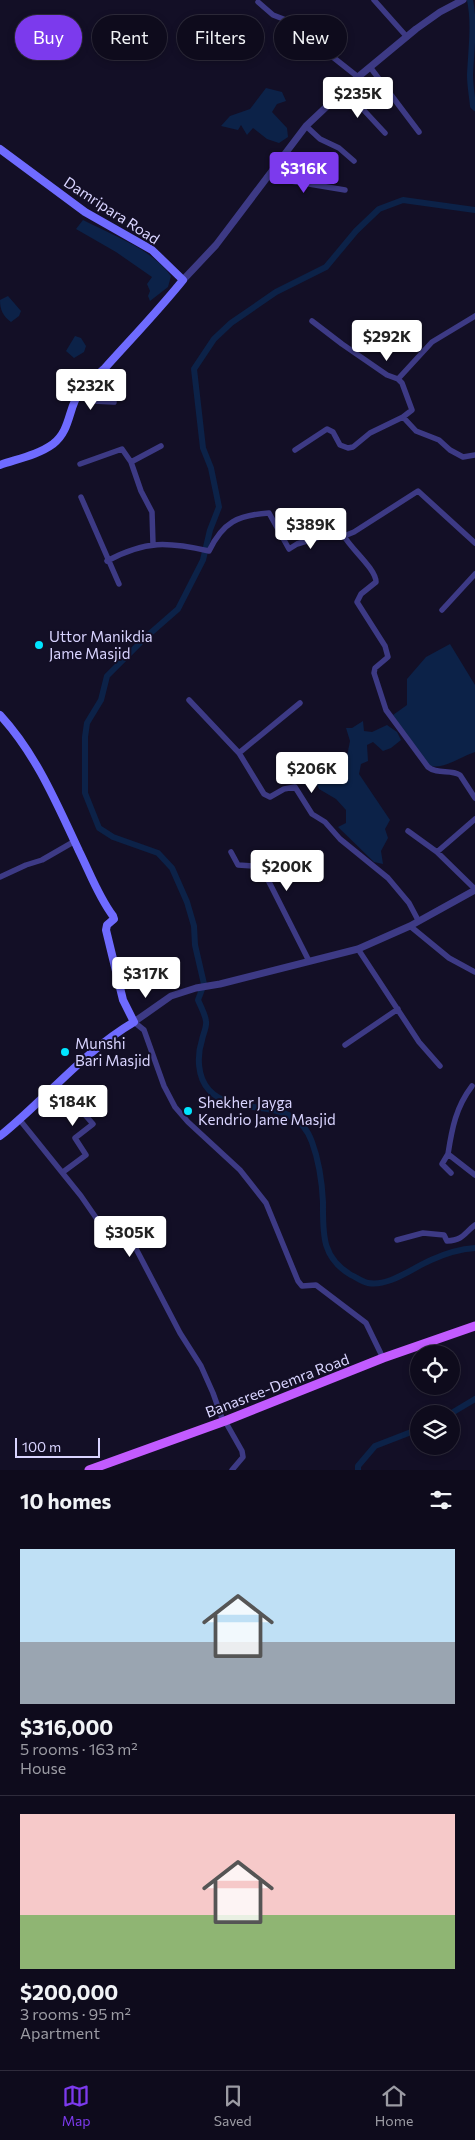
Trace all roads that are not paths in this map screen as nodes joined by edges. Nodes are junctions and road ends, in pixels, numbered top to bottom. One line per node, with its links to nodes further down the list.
1 (374, 0): 4 (street)
2 (463, 0): 4 (street)
3 (258, 2): 6 (street)
4 (407, 37): 5 (street)
5 (370, 68): 6 (street); 9 (street)
6 (358, 77): 7 (street)
7 (340, 94): 8 (street); 10 (street)
8 (306, 126): 12 (street); 13 (street)
9 (419, 132)
10 (385, 134)
11 (0, 148): 15 (main road, Damripara Road)
12 (354, 161)
13 (267, 177): 14 (street); 15 (street)
14 (345, 190)
15 (183, 280): 19 (main road)
16 (475, 316): 18 (street)
17 (312, 321): 18 (street)
18 (398, 379): 21 (street)
19 (81, 389): 20 (street); 27 (main road)
20 (114, 402)
21 (403, 417): 23 (street); 24 (street)
22 (161, 446): 25 (street)
23 (295, 450)
24 (475, 455)
25 (131, 462): 26 (street); 31 (street)
26 (80, 464)
27 (0, 465)
28 (81, 497): 32 (street)
29 (344, 536): 30 (street); 31 (street); 40 (street)
30 (475, 543)
31 (153, 544): 32 (street)
32 (107, 561): 34 (street)
33 (475, 574): 35 (street)
34 (118, 584)
35 (442, 610)
36 (189, 700): 39 (street)
37 (300, 703): 39 (street)
38 (0, 716): 43 (main road)
39 (239, 753): 48 (street)
40 (475, 798)
41 (475, 819): 45 (street)
42 (408, 831): 45 (street)
43 (75, 841): 46 (street); 54 (main road)
44 (231, 852): 51 (street)
45 (437, 852): 47 (street)
46 (0, 877)
47 (475, 890): 48 (street)
48 (418, 920): 49 (street)
49 (410, 926): 50 (street); 52 (street)
50 (358, 949): 51 (street); 53 (street)
51 (309, 961): 54 (street)
52 (475, 972)
53 (398, 1009): 55 (street); 56 (street)
54 (134, 1022): 57 (main road); 68 (street)
55 (345, 1045)
56 (440, 1066)
57 (58, 1084): 59 (main road); 62 (street)
58 (472, 1086): 61 (street)
59 (19, 1119): 60 (main road); 62 (street)
60 (0, 1136)
61 (448, 1154): 63 (street); 64 (street)
62 (63, 1172): 69 (street)
63 (451, 1173)
64 (475, 1175)
65 (475, 1225): 66 (street)
66 (398, 1240)
67 (475, 1326): 68 (main road, Banasree-Demra Road)
68 (383, 1358): 69 (main road, Banasree-Demra Road)
69 (224, 1421): 70 (main road, Banasree-Demra Road); 71 (street)
70 (89, 1470)
71 (232, 1470)

